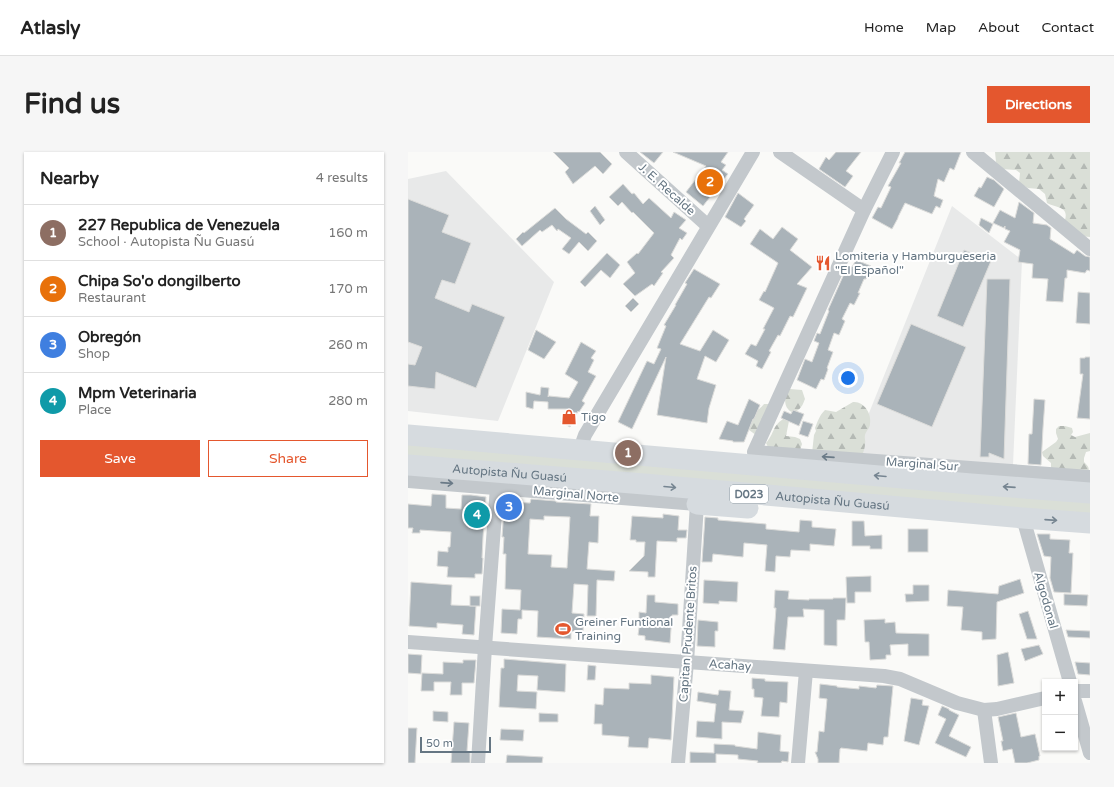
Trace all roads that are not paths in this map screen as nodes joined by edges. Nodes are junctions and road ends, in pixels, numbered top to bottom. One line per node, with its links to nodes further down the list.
1 (626, 152): 7 (street, J. E. Recalde)
2 (753, 152): 7 (street)
3 (780, 152): 6 (street)
4 (893, 152): 6 (street)
5 (973, 152): 8 (street)
6 (864, 210): 13 (street)
7 (708, 226): 11 (street)
8 (1090, 249)
9 (408, 423): 11 (highway)
10 (408, 435): 11 (highway)
11 (577, 449): 12 (highway)
12 (608, 452): 13 (highway); 19 (highway, one-way to 12)
13 (754, 452): 15 (street, Marginal Sur, one-way to 13)
14 (408, 465): 17 (highway, Autopista Ñu Guasú / D023)
15 (1090, 477)
16 (408, 481): 18 (street, Marginal Norte, one-way to 18)
17 (644, 484): 18 (highway); 21 (highway, Autopista Ñu Guasú / D023, one-way to 21)
18 (497, 487): 20 (street, Marginal Norte); 25 (street)
19 (1090, 493)
20 (697, 504): 21 (highway); 26 (street, Capitan Prudente Britos)
21 (994, 515): 22 (highway, Autopista Ñu Guasú / D023)
22 (1023, 518): 23 (highway, Autopista Ñu Guasú / D023, one-way to 23); 28 (street, Algodonal)
23 (1090, 523)
24 (408, 642): 25 (street, Acahay)
25 (485, 647): 26 (street, Acahay); 35 (street)
26 (687, 662): 27 (street, Acahay); 36 (street, Capitan Prudente Britos)
27 (806, 671): 32 (street, Acahay); 37 (street)
28 (1069, 679)
29 (1078, 690): 30 (street)
30 (1090, 691)
31 (1042, 699): 32 (street, Acahay)
32 (984, 710): 38 (street)
33 (1078, 711): 34 (street)
34 (1090, 753)
35 (478, 763)
36 (678, 763)
37 (798, 763)
38 (991, 763)

